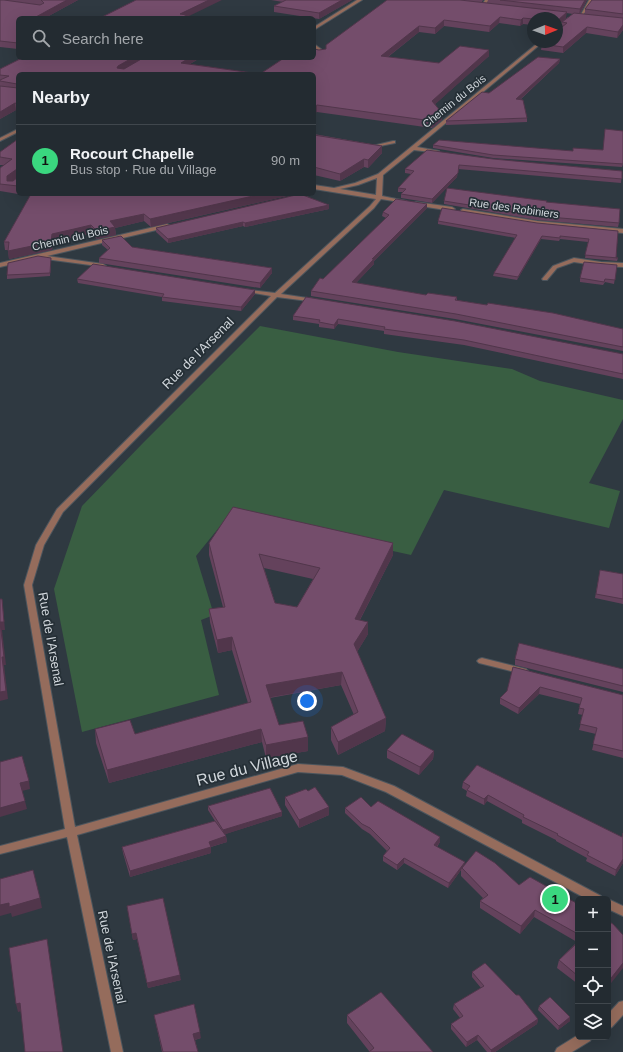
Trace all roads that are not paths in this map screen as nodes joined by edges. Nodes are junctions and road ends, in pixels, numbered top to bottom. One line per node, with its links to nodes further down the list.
1 (360, 0): 8 (street)
2 (487, 0): 4 (street)
3 (591, 0): 6 (street)
4 (482, 6)
5 (573, 16): 7 (street)
6 (580, 17)
7 (563, 24)
8 (316, 28)
9 (316, 47): 11 (street)
10 (534, 48): 16 (street, Chemin du Bois)
11 (316, 51)
12 (16, 131): 13 (street)
13 (0, 140)
14 (393, 142): 15 (street)
15 (364, 146)
16 (412, 148): 17 (street); 18 (street, Chemin du Bois)
17 (442, 152)
18 (380, 175): 20 (street, Chemin du Bois); 23 (street)
19 (316, 187): 20 (street)
20 (332, 189): 21 (street, Chemin du Bois); 23 (street, Chemin du Bois)
21 (316, 193)
22 (299, 196): 24 (street)
23 (379, 198): 26 (street, Rue des Robiniers); 33 (street, Rue de l'Arsenal)
24 (285, 199)
25 (176, 224): 27 (street, Chemin du Bois)
26 (623, 231)
27 (36, 256): 28 (street, Chemin du Bois); 30 (street)
28 (0, 265)
29 (623, 265): 31 (street)
30 (106, 267)
31 (545, 279)
32 (238, 289): 33 (street)
33 (276, 295): 34 (street); 37 (street, Rue de l'Arsenal)
34 (323, 302)
35 (482, 661): 36 (street)
36 (535, 674)
37 (71, 832): 38 (street, Rue du Village); 39 (street, Rue du Village); 45 (street, Rue de l'Arsenal)
38 (0, 850)
39 (591, 896)
40 (611, 905): 41 (street)
41 (623, 911)
42 (623, 1006): 43 (street)
43 (611, 1019)
44 (581, 1040): 46 (street)
45 (117, 1052)
46 (561, 1052)

